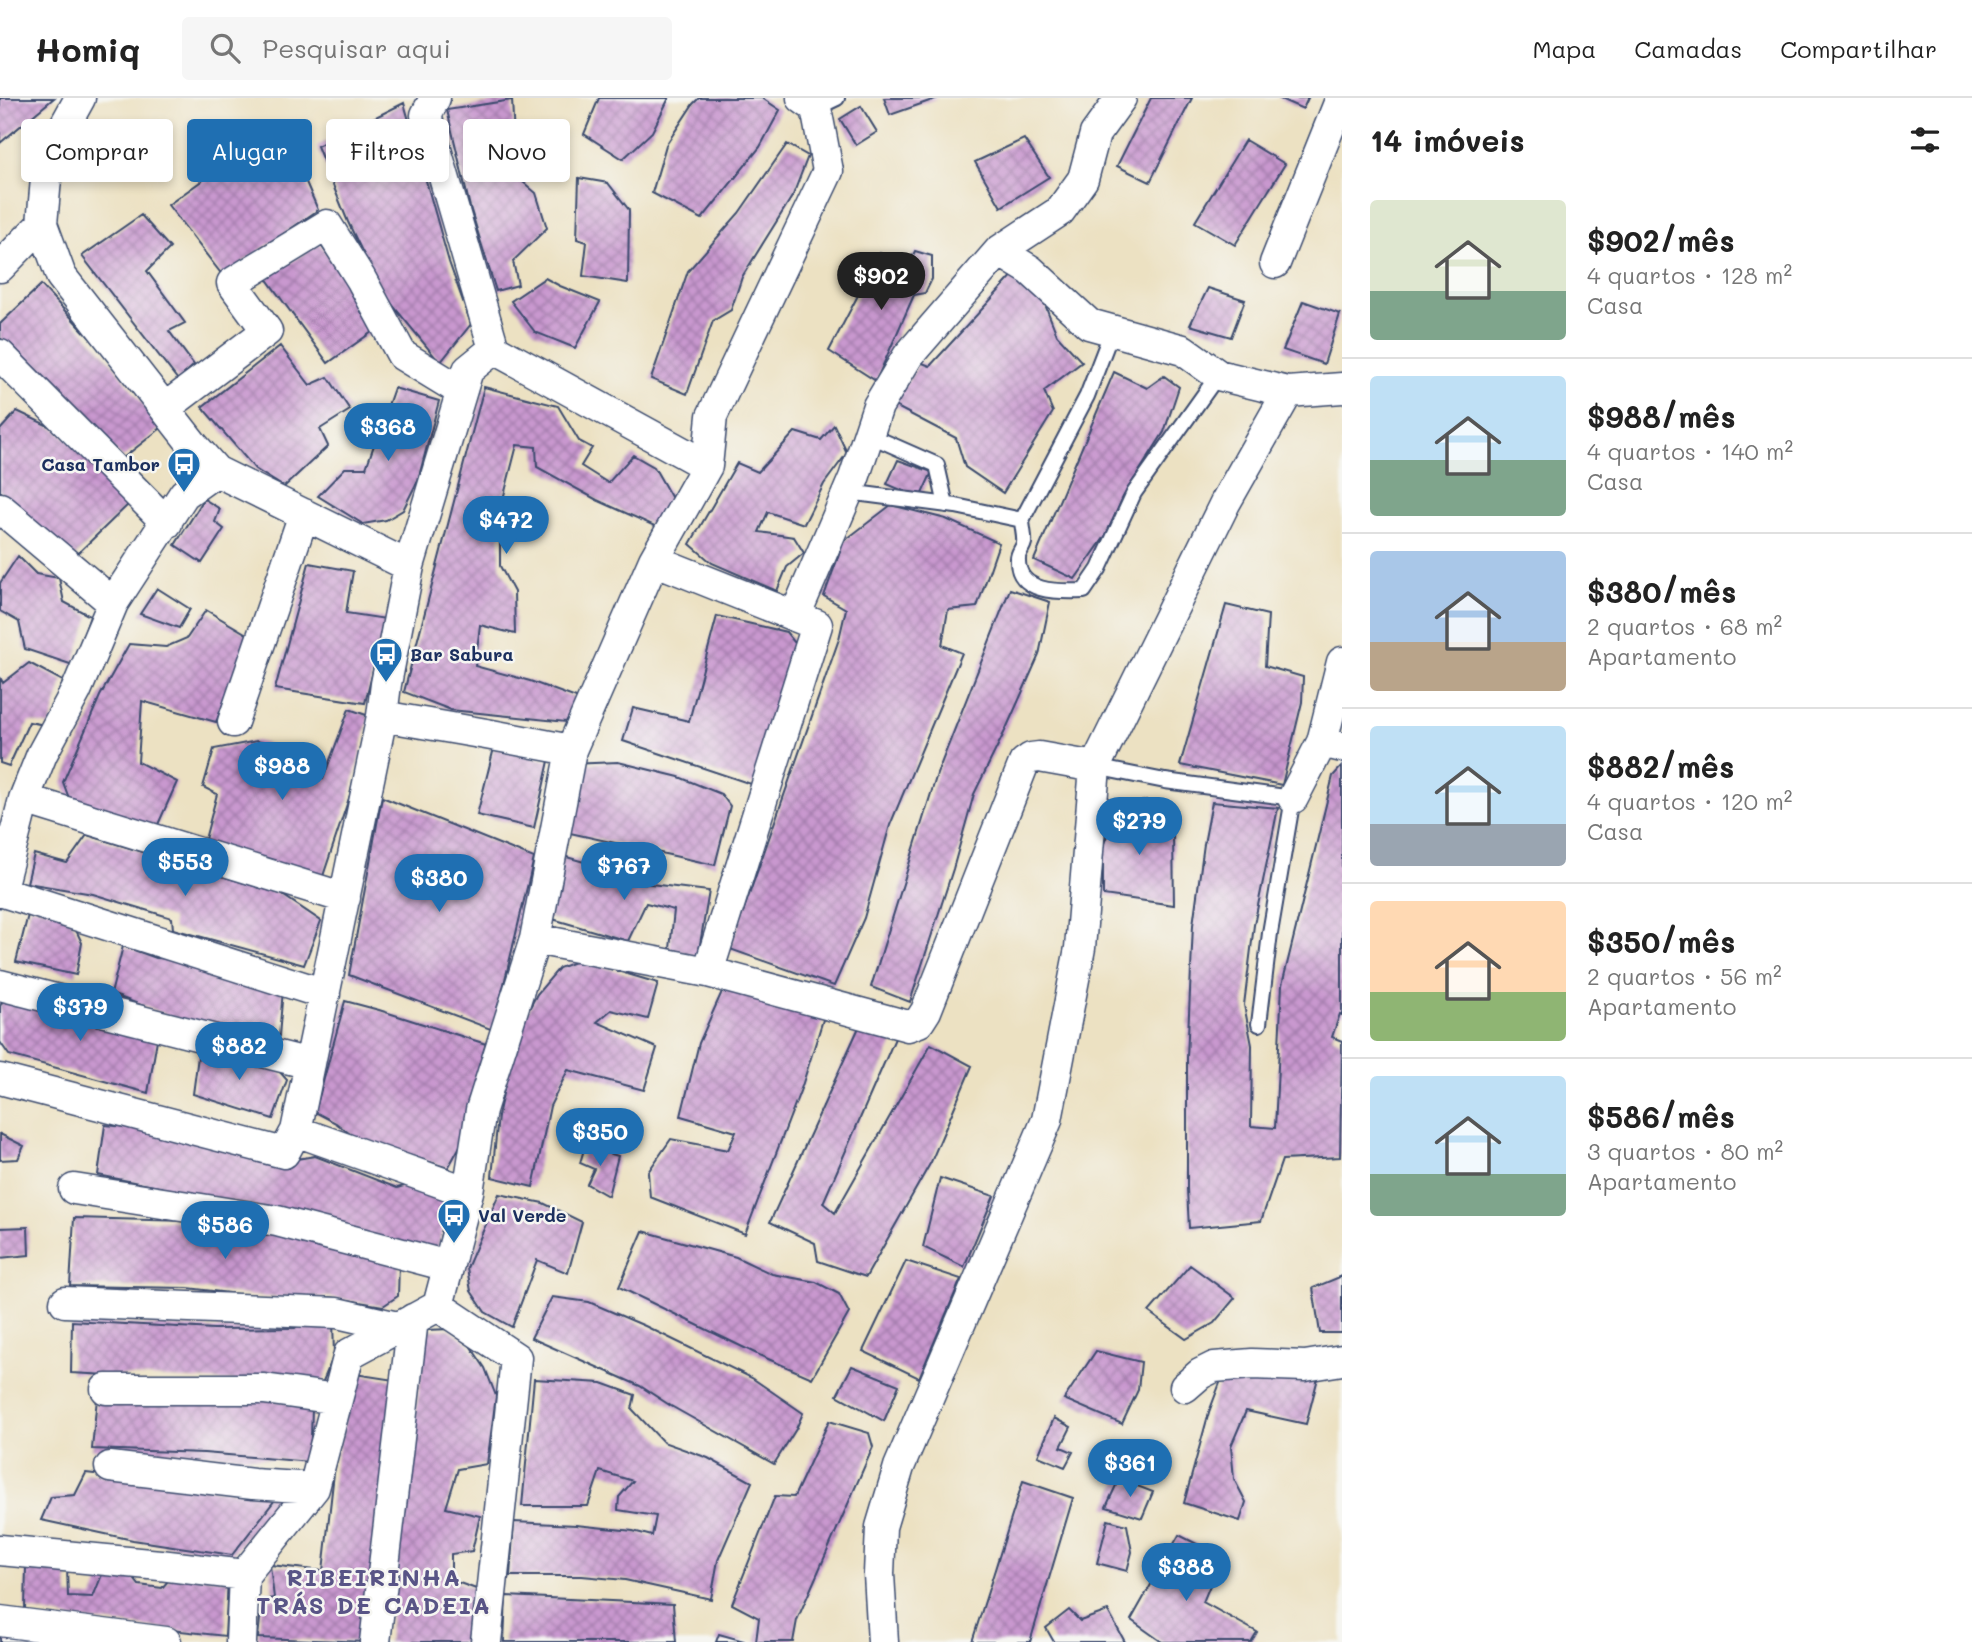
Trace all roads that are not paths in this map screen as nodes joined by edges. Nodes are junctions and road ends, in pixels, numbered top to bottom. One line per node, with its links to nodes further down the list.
1 (80, 98): 6 (street)
2 (435, 98): 11 (street)
3 (1121, 98): 7 (street)
4 (1341, 98): 8 (street)
5 (819, 102): 19 (street)
6 (42, 224): 9 (street); 17 (street)
7 (999, 251): 10 (street); 18 (street)
8 (1275, 263)
9 (0, 267)
10 (1112, 331): 13 (street); 25 (lane)
11 (494, 349): 15 (street); 19 (street)
12 (0, 355): 26 (street)
13 (1218, 375): 16 (street); 25 (lane)
14 (1342, 388): 16 (street)
15 (461, 391): 17 (street); 28 (street)
16 (1288, 392): 36 (street)
17 (165, 408): 20 (street)
18 (869, 435): 21 (street); 22 (lane)
19 (707, 466): 27 (street)
20 (216, 471): 24 (street); 26 (street)
21 (848, 492): 22 (lane); 30 (street)
22 (946, 505): 25 (lane)
23 (0, 508): 29 (street)
24 (304, 514): 28 (street); 33 (street)
25 (1022, 520)
26 (167, 523): 29 (street)
27 (654, 560): 30 (street); 35 (street)
28 (409, 566): 32 (street)
29 (113, 603): 38 (street)
30 (795, 617): 42 (street)
31 (1342, 662): 34 (street)
32 (382, 716): 35 (street); 40 (street)
33 (233, 722)
34 (1332, 745): 37 (street)
35 (571, 750): 41 (street)
36 (1095, 767): 37 (lane); 42 (street); 67 (street)
37 (1293, 798): 45 (lane)
38 (24, 799): 39 (street); 40 (street)
39 (0, 892): 44 (street)
40 (345, 898): 44 (street)
41 (536, 939): 42 (street); 50 (street)
42 (708, 972)
43 (0, 985): 46 (street)
44 (325, 994): 46 (street)
45 (1259, 1024)
46 (310, 1064): 48 (street)
47 (0, 1079): 48 (street)
48 (296, 1131): 50 (street)
49 (74, 1189): 51 (street)
50 (468, 1192): 51 (street)
51 (449, 1266): 53 (street)
52 (65, 1302): 53 (street)
53 (416, 1317): 57 (street); 65 (street); 66 (street)
54 (1342, 1360): 55 (street)
55 (1185, 1387)
56 (106, 1389): 57 (street)
57 (337, 1399): 59 (street)
58 (110, 1467): 59 (street)
59 (314, 1488): 61 (street)
60 (0, 1550): 61 (street)
61 (244, 1575): 64 (street)
62 (0, 1621): 63 (street)
63 (166, 1642)
64 (241, 1642)
65 (375, 1642)
66 (486, 1642)
67 (883, 1642)

